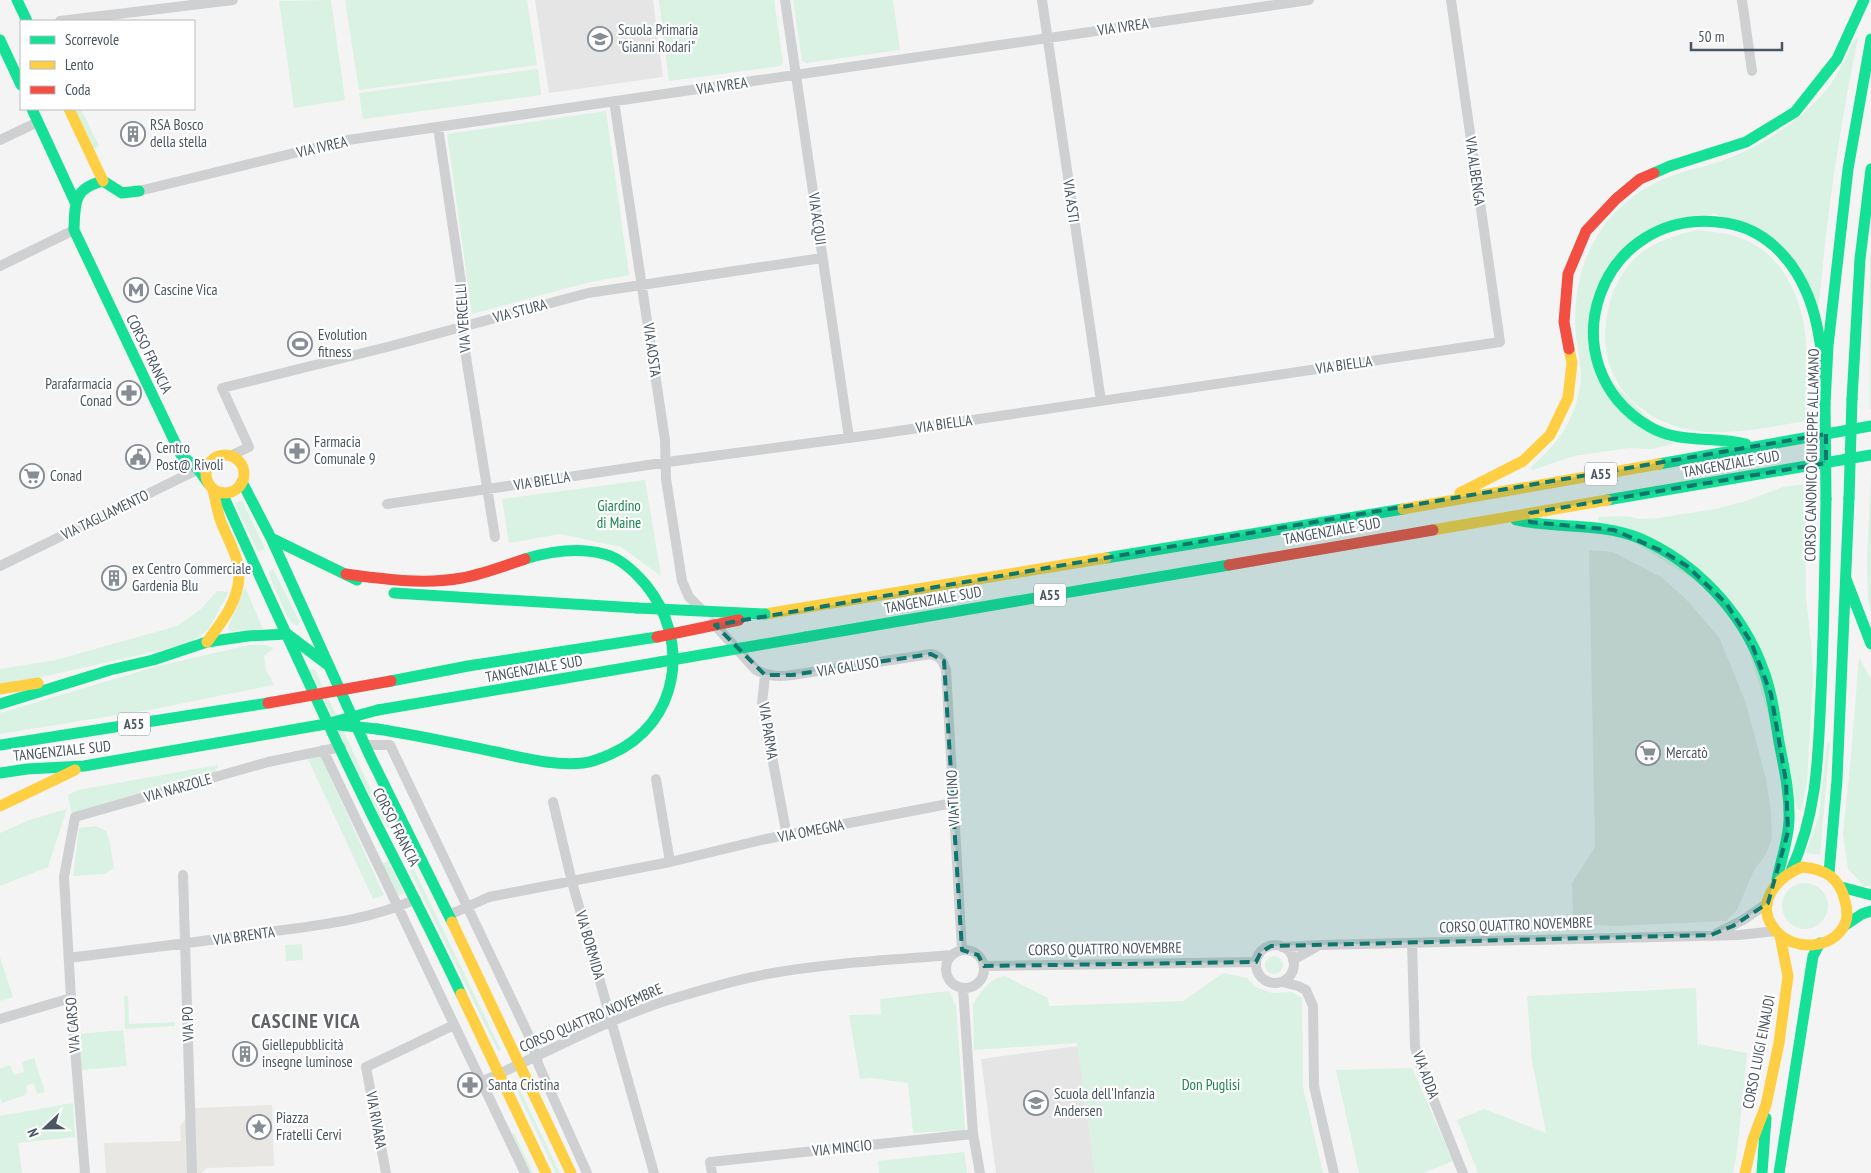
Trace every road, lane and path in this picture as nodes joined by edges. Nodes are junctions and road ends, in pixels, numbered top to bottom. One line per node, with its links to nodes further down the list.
1 (17, 0): 9 (main road)
2 (233, 0): 10 (street)
3 (785, 0): 15 (street, VIA ACQUI)
4 (1042, 0): 11 (street, VIA ASTI)
5 (1309, 0): 11 (street, VIA IVREA)
6 (1450, 0): 32 (street, VIA ALBENGA)
7 (1742, 0): 14 (street)
8 (1864, 0): 45 (main road)
9 (27, 20)
10 (68, 20)
11 (1048, 38): 15 (street, VIA IVREA); 34 (street, VIA ASTI)
12 (1871, 39): 33 (main road, CORSO CANONICO GIUSEPPE ALLAMANO)
13 (0, 40): 16 (main road)
14 (1752, 71)
15 (796, 76): 17 (street, VIA IVREA); 28 (street, VIA ACQUI)
16 (20, 83)
17 (614, 101): 21 (street, VIA IVREA); 30 (street, VIA AOSTA)
18 (32, 110): 20 (main road)
19 (69, 110): 24 (main road)
20 (38, 122): 22 (street); 26 (main road)
21 (438, 128): 25 (street, VIA IVREA); 31 (street, VIA VERCELLI)
22 (0, 140)
23 (1871, 169): 52 (main road, bridge)
24 (103, 181): 25 (main road); 26 (main road)
25 (139, 191)
26 (75, 202): 27 (main road)
27 (74, 230): 29 (street); 41 (main road, CORSO FRANCIA)
28 (822, 258): 30 (street, VIA STURA); 36 (street, VIA ACQUI)
29 (0, 266)
30 (642, 284): 31 (street, VIA STURA); 40 (street, VIA AOSTA)
31 (461, 326): 39 (street, VIA STURA); 44 (street, VIA VERCELLI)
32 (1500, 342): 34 (street, VIA BIELLA)
33 (1826, 383): 37 (main road); 78 (main road, CORSO CANONICO GIUSEPPE ALLAMANO, bridge)
34 (1101, 401): 36 (street, VIA BIELLA)
35 (1871, 426): 37 (main road, TANGENZIALE SUD / A55)
36 (849, 438): 40 (street, VIA BIELLA)
37 (1760, 446): 45 (main road, TANGENZIALE SUD / A55)
38 (1871, 455): 47 (main road, TANGENZIALE SUD / A55)
39 (230, 456): 41 (main road); 42 (main road)
40 (665, 462): 44 (street, VIA BIELLA); 60 (street, VIA AOSTA)
41 (204, 466): 43 (main road, CORSO FRANCIA); 50 (street, VIA TAGLIAMENTO)
42 (242, 482): 43 (main road); 49 (main road, CORSO FRANCIA)
43 (214, 488): 54 (main road, CORSO FRANCIA); 55 (main road)
44 (486, 489): 46 (street, VIA BIELLA); 48 (street, VIA VERCELLI)
45 (1442, 502): 53 (main road, TANGENZIALE SUD / A55)
46 (387, 504)
47 (1500, 518): 63 (main road, TANGENZIALE SUD / A55, bridge); 82 (main road)
48 (494, 537)
49 (271, 538): 51 (main road); 58 (main road, CORSO FRANCIA)
50 (0, 566)
51 (346, 574): 53 (main road, bridge); 63 (main road, bridge)
52 (1846, 579): 56 (main road); 79 (main road)
53 (765, 614): 64 (main road, TANGENZIALE SUD / A55, bridge)
54 (287, 634): 55 (main road); 58 (main road); 66 (main road, CORSO FRANCIA)
55 (207, 642): 59 (main road)
56 (1871, 644)
57 (931, 654): 60 (street, VIA CALUSO); 72 (street, VIA TICINO)
58 (328, 665): 65 (main road, CORSO FRANCIA)
59 (110, 670): 61 (main road); 62 (main road)
60 (765, 675): 76 (street, VIA PARMA)
61 (0, 689)
62 (0, 704)
63 (326, 724): 68 (main road, TANGENZIALE SUD / A55)
64 (0, 745)
65 (365, 745): 74 (street, CORSO FRANCIA); 75 (main road, CORSO FRANCIA)
66 (341, 747): 67 (street, VIA NARZOLE); 86 (main road, CORSO FRANCIA)
67 (323, 750): 81 (street, VIA NARZOLE); 89 (street)
68 (84, 766): 69 (main road, TANGENZIALE SUD / A55); 73 (main road)
69 (0, 773)
70 (656, 779): 77 (street)
71 (553, 802): 83 (street, VIA BORMIDA)
72 (953, 803): 76 (street, VIA OMEGNA); 100 (street, VIA TICINO)
73 (0, 806)
74 (426, 822): 75 (street, CORSO FRANCIA); 88 (street, CORSO FRANCIA)
75 (407, 832): 91 (main road, CORSO FRANCIA)
76 (787, 836): 77 (street, VIA OMEGNA)
77 (670, 862): 83 (street, VIA OMEGNA)
78 (1790, 871): 79 (main road); 82 (main road)
79 (1829, 873): 84 (main road)
80 (183, 875): 96 (street, VIA PO)
81 (64, 877): 102 (street, VIA CARSO)
82 (1778, 880): 87 (main road)
83 (572, 882): 88 (street, VIA OMEGNA); 110 (street, VIA BORMIDA)
84 (1841, 887): 85 (main road); 92 (main road)
85 (1871, 895)
86 (416, 899): 89 (street, VIA BRENTA); 114 (main road, CORSO FRANCIA)
87 (1768, 903): 93 (main road); 94 (street, CORSO QUATTRO NOVEMBRE)
88 (466, 907): 91 (street, VIA OMEGNA); 112 (street, CORSO FRANCIA)
89 (397, 908): 96 (street, VIA BRENTA); 111 (street)
90 (1871, 911): 92 (main road)
91 (449, 915): 113 (main road, CORSO FRANCIA)
92 (1844, 926): 97 (main road)
93 (1778, 933): 94 (street, CORSO QUATTRO NOVEMBRE); 97 (main road); 116 (main road, CORSO LUIGI EINAUDI)
94 (1711, 935): 95 (street, CORSO QUATTRO NOVEMBRE)
95 (1412, 943): 98 (street, CORSO QUATTRO NOVEMBRE); 129 (street, VIA ADDA)
96 (185, 944): 102 (street, VIA BRENTA); 119 (street, VIA PO)
97 (1820, 944): 132 (main road)
98 (1321, 945): 99 (street, CORSO QUATTRO NOVEMBRE); 103 (street, CORSO QUATTRO NOVEMBRE)
99 (1282, 947): 103 (street); 104 (street)
100 (962, 950): 101 (street); 105 (street)
101 (952, 955): 107 (street); 110 (street, CORSO QUATTRO NOVEMBRE)
102 (69, 958): 108 (street, VIA CARSO)
103 (1293, 960): 106 (street)
104 (1256, 962): 105 (street, CORSO QUATTRO NOVEMBRE); 106 (street)
105 (984, 966): 107 (street)
106 (1282, 982): 128 (street)
107 (964, 988): 117 (street)
108 (71, 998): 109 (street); 118 (street, VIA CARSO)
109 (0, 1019)
110 (612, 1022): 112 (street, CORSO QUATTRO NOVEMBRE); 125 (street, VIA BORMIDA)
111 (454, 1025): 115 (street); 120 (street, VIA RIVARA)
112 (536, 1057): 113 (street, CORSO QUATTRO NOVEMBRE); 124 (street, CORSO FRANCIA)
113 (520, 1064): 114 (street, CORSO QUATTRO NOVEMBRE); 123 (main road, CORSO FRANCIA)
114 (500, 1074): 115 (street, CORSO QUATTRO NOVEMBRE); 122 (main road, CORSO FRANCIA)
115 (481, 1082): 121 (street)
116 (1766, 1105): 130 (main road, CORSO LUIGI EINAUDI); 131 (main road)
117 (973, 1134): 126 (street, VIA MINCIO); 127 (street)
118 (85, 1173)
119 (192, 1173)
120 (386, 1173)
121 (525, 1173)
122 (546, 1173)
123 (571, 1173)
124 (587, 1173)
125 (654, 1173)
126 (712, 1173)
127 (980, 1173)
128 (1334, 1173)
129 (1463, 1173)
130 (1744, 1173)
131 (1762, 1173)
132 (1779, 1173)

